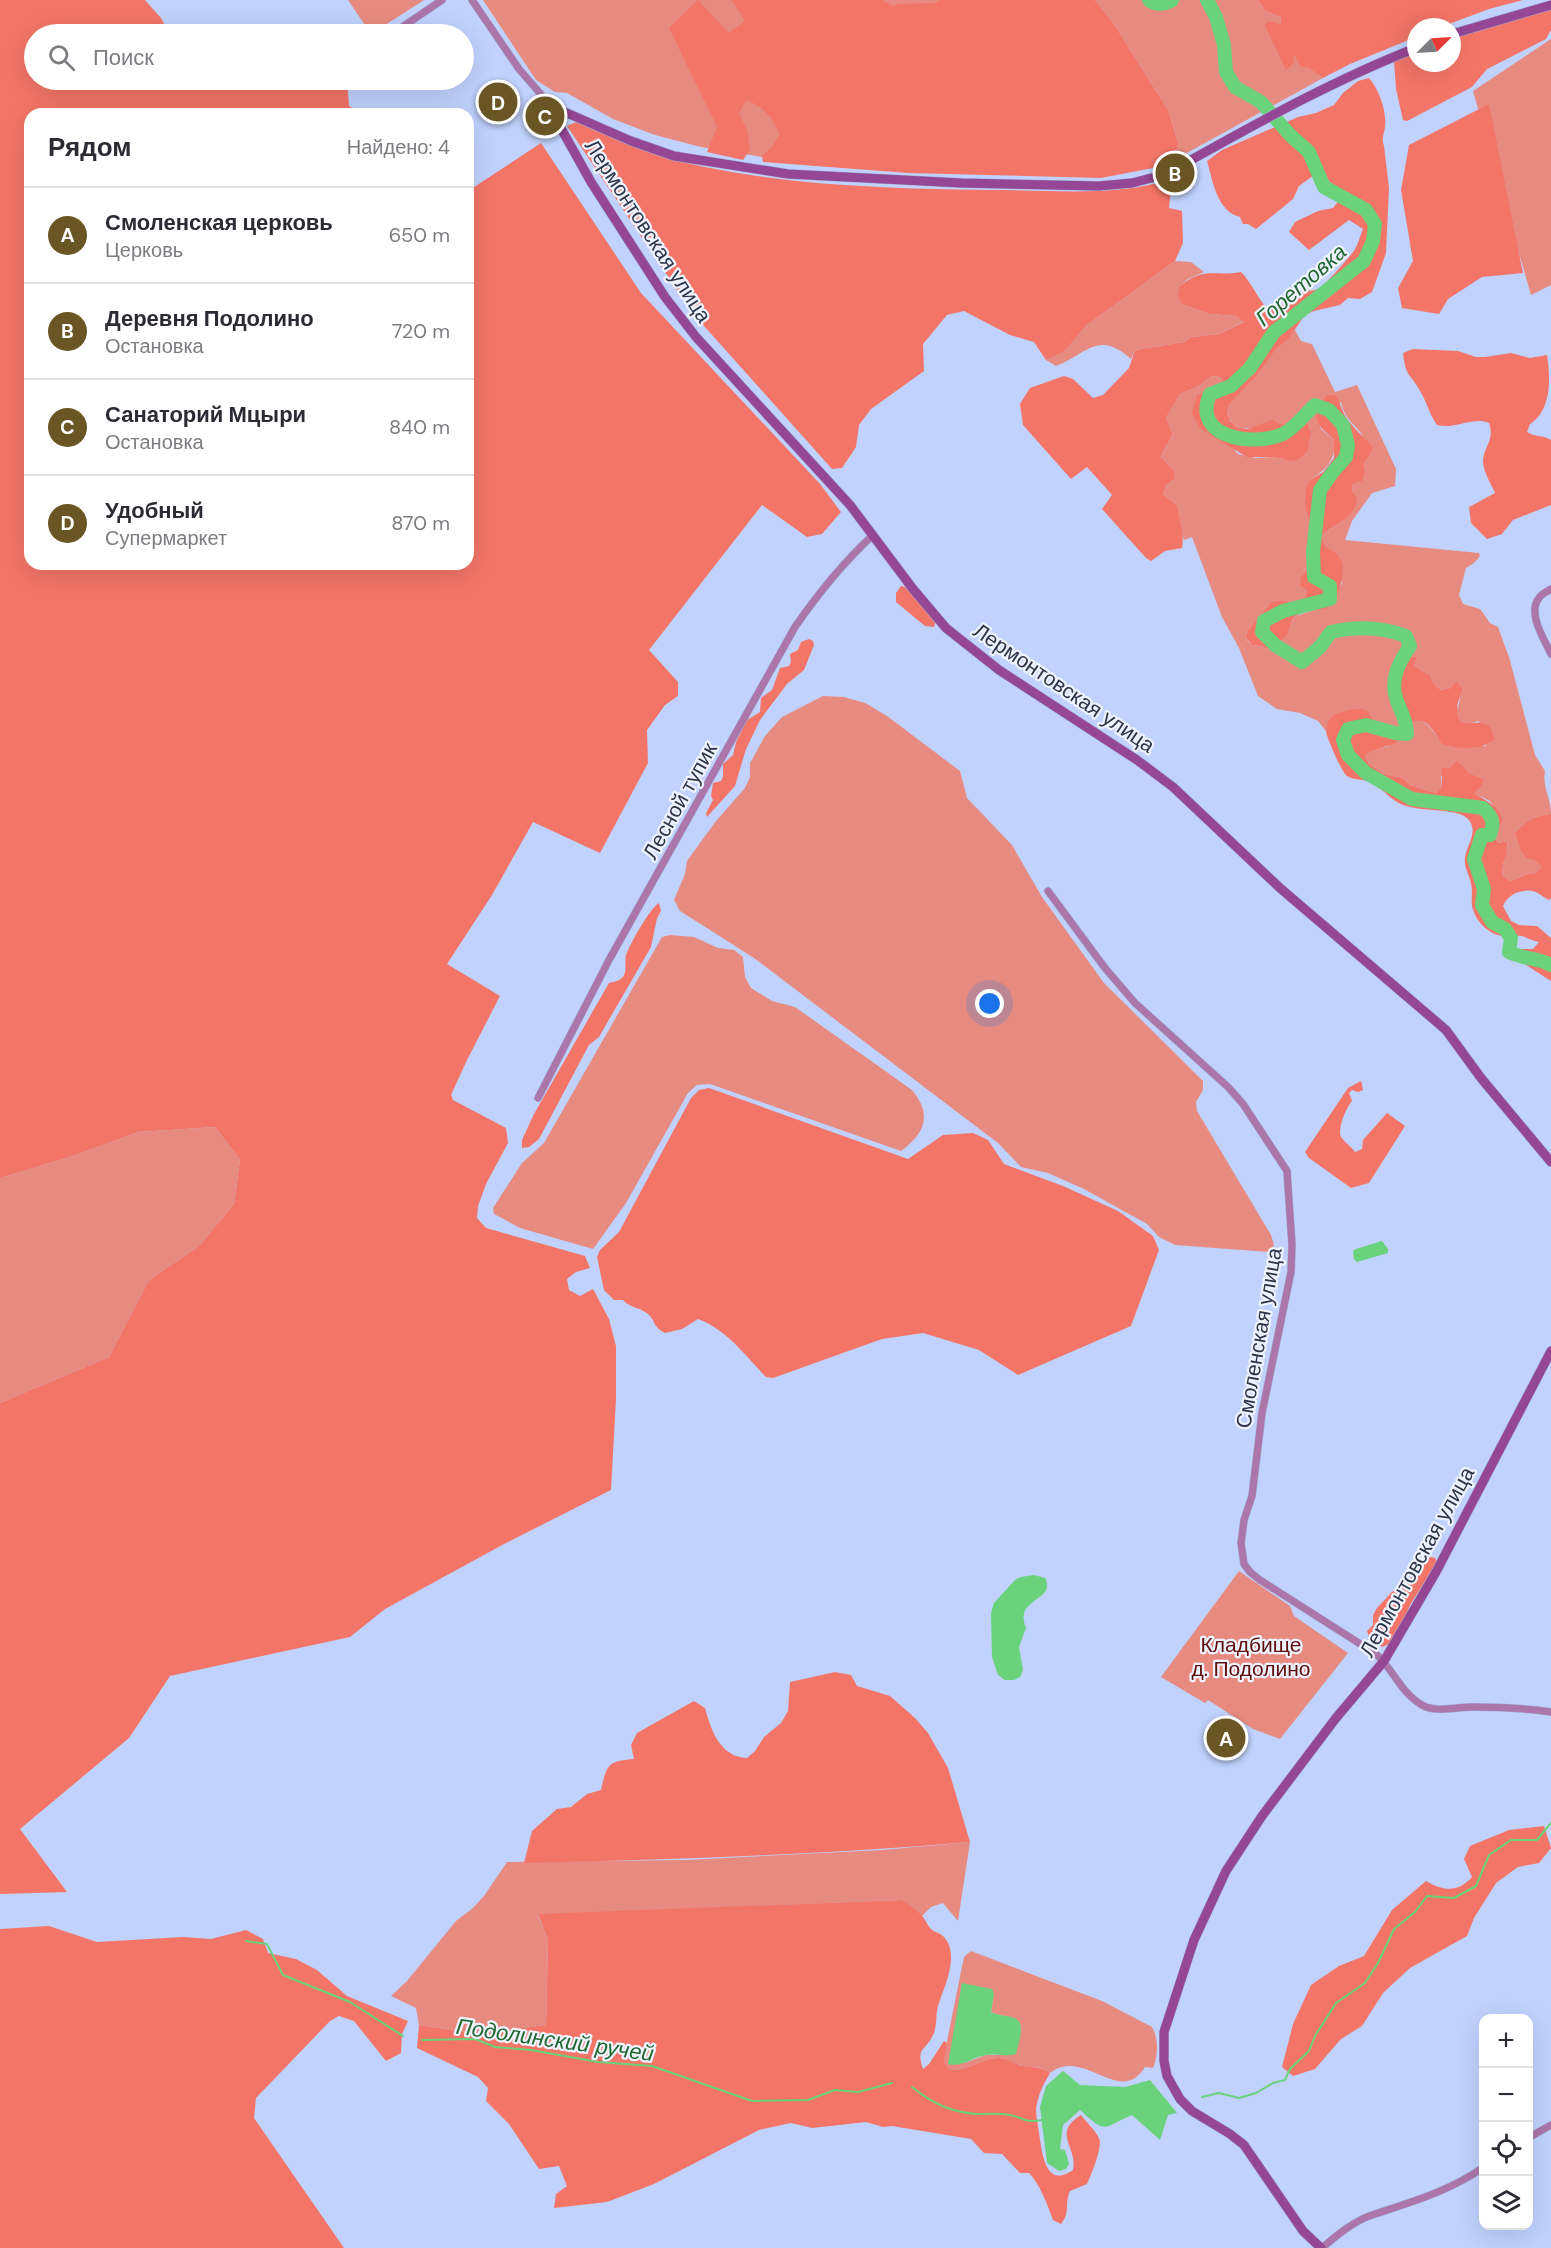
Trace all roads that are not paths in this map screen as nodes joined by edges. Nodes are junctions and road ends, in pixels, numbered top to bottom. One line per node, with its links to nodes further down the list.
1 (442, 0): 4 (street)
2 (472, 0): 7 (street)
3 (1551, 5): 5 (street)
4 (407, 24)
5 (1461, 31)
6 (1407, 52): 7 (street)
7 (551, 106): 8 (street, Лермонтовская улица)
8 (873, 535): 12 (street, Лесной тупик); 13 (street, Лермонтовская улица)
9 (1551, 589): 10 (street)
10 (1551, 654)
11 (1048, 891): 15 (street, Смоленская улица)
12 (538, 1098)
13 (1551, 1162)
14 (1551, 1351): 15 (street, Лермонтовская улица)
15 (1384, 1661): 16 (street); 20 (street, Лермонтовская улица)
16 (1551, 1712)
17 (1551, 2125): 18 (street)
18 (1533, 2135)
19 (1479, 2170): 20 (street)
20 (1322, 2248)

